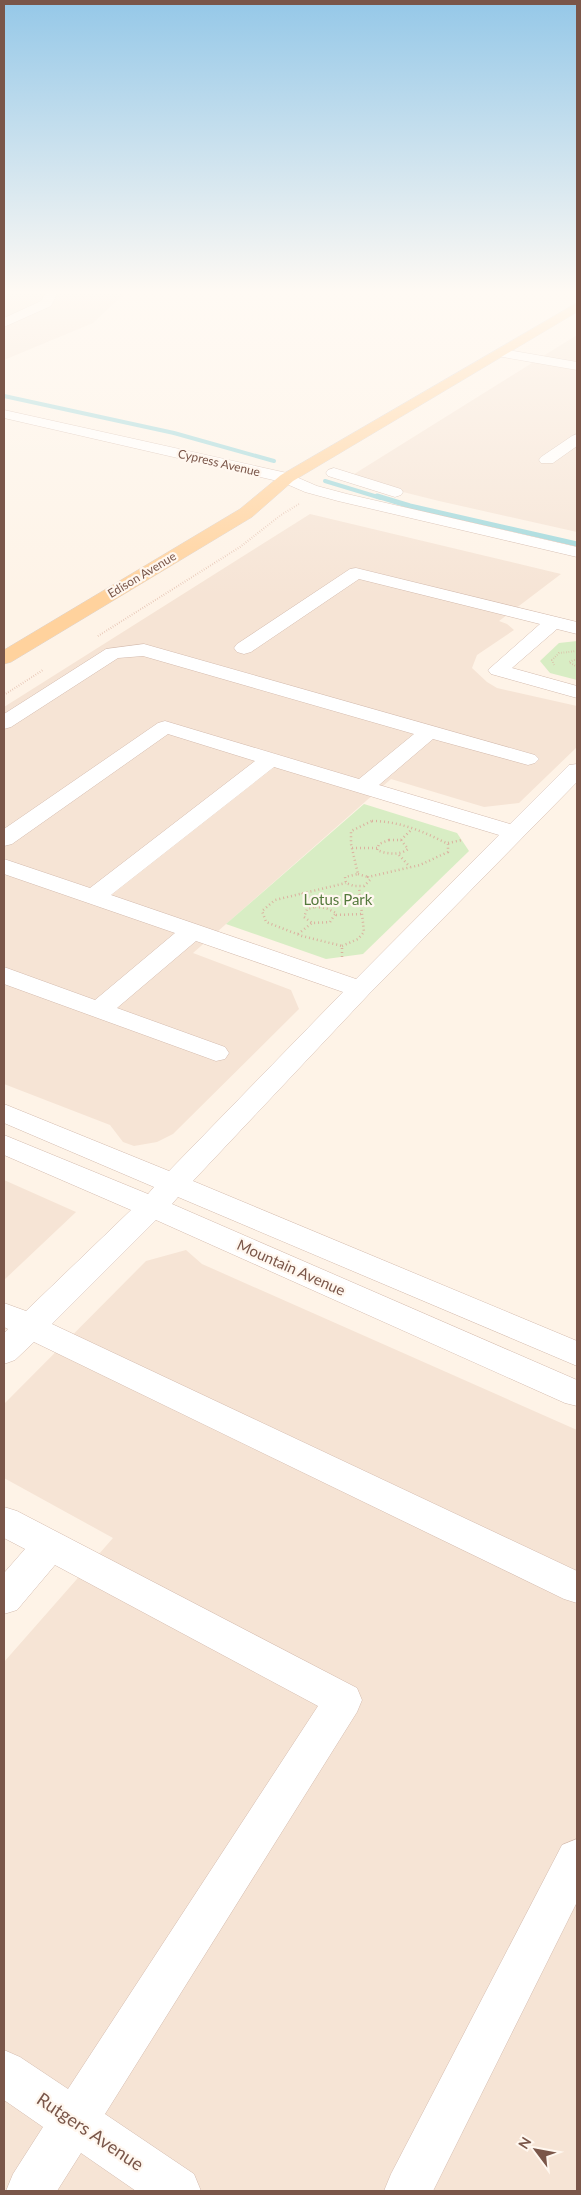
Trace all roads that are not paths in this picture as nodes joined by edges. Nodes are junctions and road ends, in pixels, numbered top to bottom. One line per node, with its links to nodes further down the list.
1 (434, 392): 6 (main road, Edison Avenue)
2 (4, 414): 6 (street, Cypress Avenue)
3 (577, 439): 4 (street)
4 (570, 464)
5 (334, 473): 7 (street)
6 (281, 482): 8 (main road, Edison Avenue); 9 (street, Cypress Avenue); 13 (main road, Edison Avenue)
7 (414, 497)
8 (198, 522)
9 (577, 552)
10 (554, 622): 11 (street); 12 (street); 14 (street)
11 (577, 628)
12 (244, 648)
13 (4, 658)
14 (577, 692)
15 (4, 723): 16 (street)
16 (429, 732): 18 (street); 20 (street)
17 (271, 759): 20 (street); 22 (street); 24 (street)
18 (528, 759)
19 (576, 773): 21 (street)
20 (363, 787): 21 (street)
21 (515, 832): 27 (street)
22 (4, 839)
23 (4, 866): 24 (street)
24 (94, 897): 25 (street)
25 (192, 932): 27 (street); 28 (street)
26 (4, 975): 28 (street)
27 (360, 989): 32 (street)
28 (99, 1010): 29 (street)
29 (216, 1053)
30 (4, 1113): 32 (street, Mountain Avenue)
31 (4, 1144): 33 (street, Mountain Avenue)
32 (174, 1184): 33 (street); 36 (street, Mountain Avenue)
33 (152, 1207): 34 (street); 37 (street, Mountain Avenue)
34 (16, 1320): 35 (street); 40 (street)
35 (4, 1352)
36 (577, 1354)
37 (577, 1394)
38 (4, 1521): 39 (street)
39 (50, 1545): 41 (street); 44 (street)
40 (577, 1588)
41 (4, 1599)
42 (577, 1859): 47 (street)
43 (4, 2072): 44 (street, Rutgers Avenue)
44 (75, 2122): 45 (street); 46 (street, Rutgers Avenue)
45 (30, 2191)
46 (177, 2191)
47 (408, 2191)

